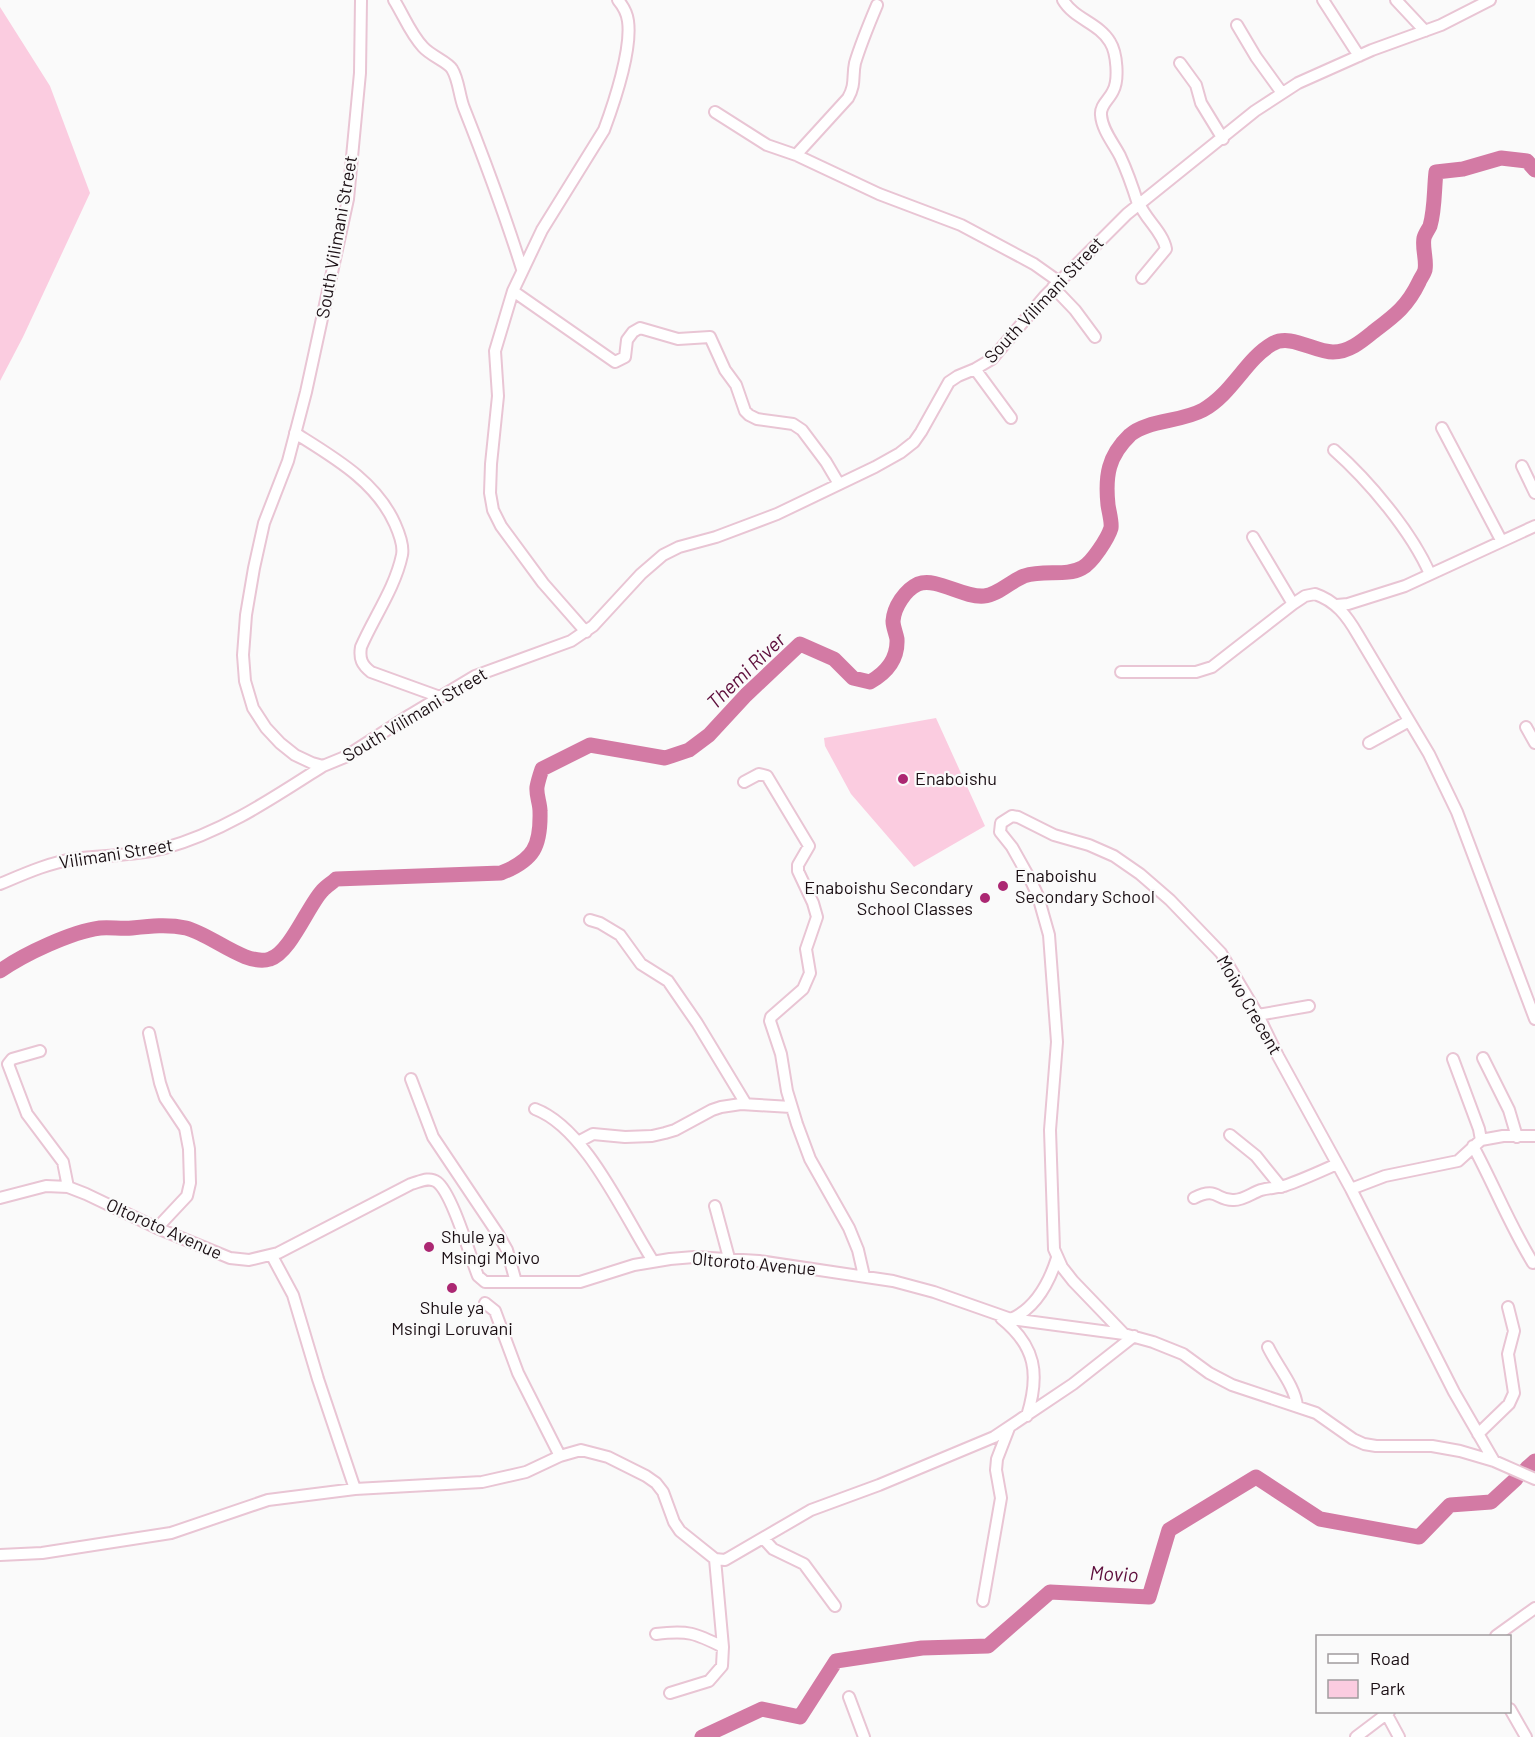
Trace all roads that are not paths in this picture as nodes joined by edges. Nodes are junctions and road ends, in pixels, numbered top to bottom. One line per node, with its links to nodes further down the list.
1 (361, 0): 26 (street, South Vilimani Street)
2 (394, 0): 18 (street)
3 (618, 0): 18 (street)
4 (1063, 0): 17 (street)
5 (1323, 0): 11 (street)
6 (1396, 0): 10 (street)
7 (1490, 0): 10 (street, South Vilimani Street)
8 (877, 5): 16 (street)
9 (1237, 25): 13 (street)
10 (1425, 31): 11 (street, South Vilimani Street)
11 (1359, 56): 13 (street, South Vilimani Street)
12 (1179, 63): 15 (street)
13 (1282, 93): 15 (street, South Vilimani Street)
14 (715, 112): 16 (street)
15 (1223, 139): 17 (street, South Vilimani Street)
16 (796, 155): 20 (street)
17 (1139, 203): 19 (street); 20 (street, South Vilimani Street)
18 (522, 269): 21 (street)
19 (1142, 278)
20 (1056, 284): 22 (street); 23 (street, South Vilimani Street)
21 (513, 291): 29 (street); 37 (street)
22 (1095, 337)
23 (975, 369): 24 (street); 29 (street, South Vilimani Street)
24 (1011, 418)
25 (1442, 428): 33 (street)
26 (295, 434): 39 (street); 44 (street, South Vilimani Street)
27 (1334, 450): 34 (street)
28 (1522, 466): 30 (street)
29 (839, 484): 37 (street, South Vilimani Street)
30 (1535, 493)
31 (1535, 526): 33 (street)
32 (1253, 537): 35 (street)
33 (1501, 540): 34 (street)
34 (1430, 574): 36 (street)
35 (1293, 604): 36 (street); 38 (street)
36 (1337, 605): 40 (street)
37 (586, 632): 39 (street, South Vilimani Street)
38 (1121, 672)
39 (440, 697): 44 (street, South Vilimani Street)
40 (1409, 720): 42 (street); 48 (street)
41 (1526, 727): 43 (street)
42 (1370, 743)
43 (1535, 743)
44 (323, 766): 46 (street, Vilimani Street)
45 (744, 782): 58 (street)
46 (0, 884)
47 (590, 920): 57 (street)
48 (1529, 987): 51 (street)
49 (1309, 1006): 50 (street)
50 (1258, 1015): 65 (street, Moivo Crecent); 75 (street, Moivo Crecent)
51 (1535, 1019)
52 (149, 1033): 72 (street)
53 (40, 1051): 66 (street)
54 (1483, 1058): 62 (street)
55 (1453, 1059): 64 (street)
56 (411, 1079): 79 (street)
57 (746, 1104): 58 (street); 63 (street)
58 (791, 1107): 78 (street)
59 (535, 1109): 63 (street)
60 (1230, 1135): 67 (street)
61 (1535, 1136): 62 (street)
62 (1517, 1137): 64 (street)
63 (578, 1142): 76 (street)
64 (1477, 1143): 68 (street); 77 (street)
65 (1337, 1164): 67 (street); 68 (street, Moivo Crecent)
66 (68, 1187): 69 (street, Oltoroto Avenue); 72 (street, Oltoroto Avenue)
67 (1281, 1187): 70 (street)
68 (1351, 1189): 89 (street, Moivo Crecent)
69 (0, 1198)
70 (1194, 1198)
71 (715, 1206): 74 (street)
72 (157, 1228): 73 (street, Oltoroto Avenue)
73 (272, 1256): 79 (street, Oltoroto Avenue); 93 (street)
74 (729, 1258): 76 (street, Oltoroto Avenue); 78 (street, Oltoroto Avenue)
75 (1057, 1258): 83 (street); 84 (street, Moivo Crecent)
76 (653, 1261): 79 (street, Oltoroto Avenue)
77 (1533, 1263)
78 (864, 1276): 82 (street, Oltoroto Avenue)
79 (516, 1282)
80 (485, 1304): 90 (street)
81 (1508, 1307): 89 (street)
82 (998, 1315): 83 (street, Oltoroto Avenue); 87 (street)
83 (1011, 1319): 84 (street, Oltoroto Avenue)
84 (1129, 1335): 86 (street, Oltoroto Avenue); 87 (street)
85 (1268, 1347): 86 (street)
86 (1297, 1406): 91 (street, Oltoroto Avenue)
87 (1027, 1416): 88 (street)
88 (1009, 1428): 94 (street); 97 (street)
89 (1478, 1434): 91 (street, Moivo Crecent)
90 (560, 1456): 93 (street); 96 (street)
91 (1494, 1461): 92 (street, Oltoroto Avenue)
92 (1535, 1479)
93 (355, 1489): 95 (street)
94 (763, 1538): 96 (street); 98 (street)
95 (0, 1556)
96 (715, 1560): 102 (street)
97 (983, 1601)
98 (835, 1606)
99 (1535, 1608): 101 (street)
100 (656, 1634): 102 (street)
101 (1497, 1635)
102 (723, 1647): 103 (street)
103 (670, 1694)
104 (849, 1697): 108 (street)
105 (1511, 1712): 111 (street)
106 (1386, 1713): 109 (street)
107 (1387, 1713): 110 (street)
108 (864, 1737)
109 (1356, 1737)
110 (1399, 1737)
111 (1526, 1737)

